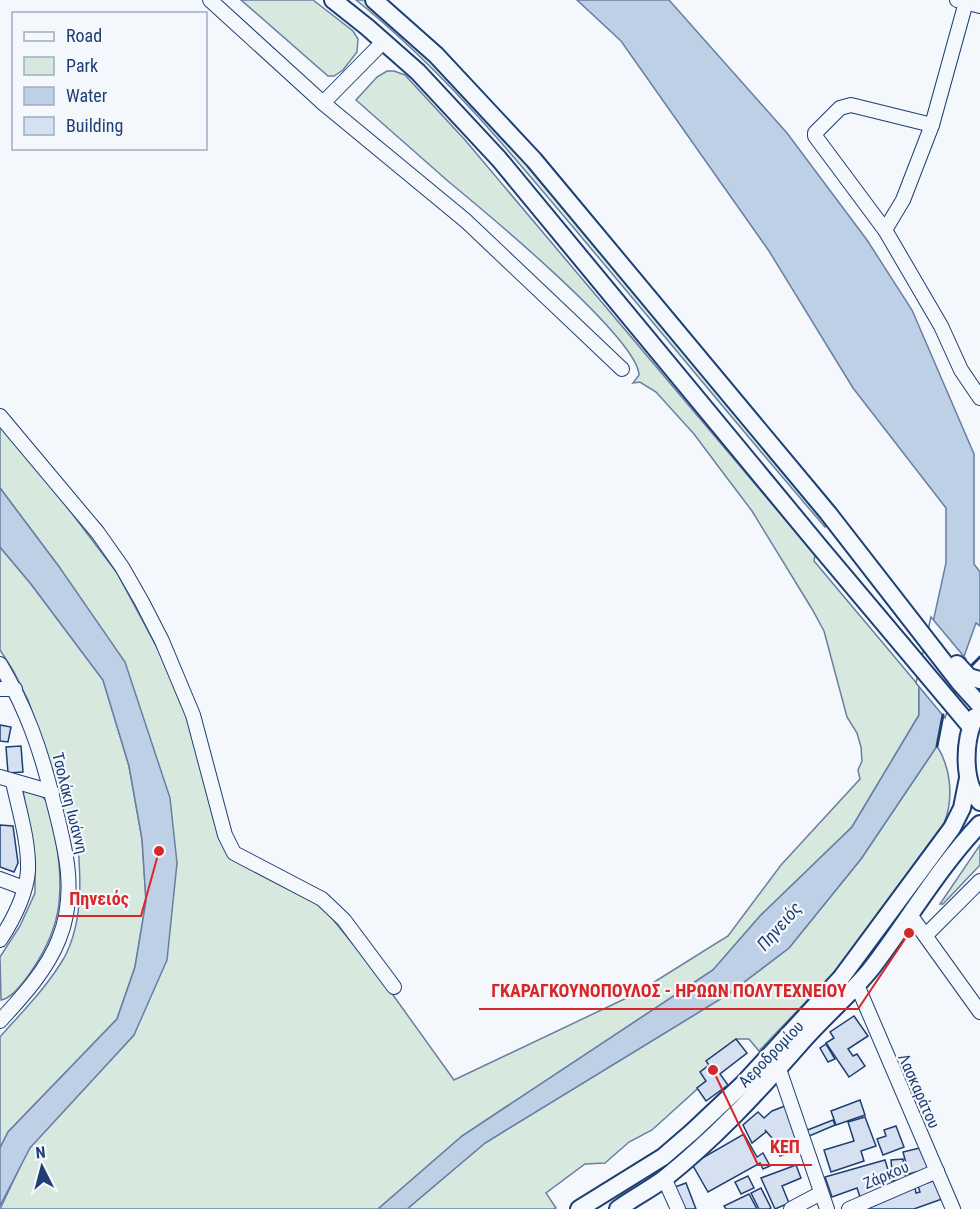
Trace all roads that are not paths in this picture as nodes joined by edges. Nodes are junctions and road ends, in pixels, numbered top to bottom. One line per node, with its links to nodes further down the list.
1 (210, 0): 7 (street)
2 (333, 0): 6 (main road)
3 (375, 0): 14 (main road)
4 (961, 1): 5 (street); 8 (street)
5 (980, 6)
6 (384, 41): 7 (street); 19 (main road)
7 (323, 103): 10 (street)
8 (933, 125): 9 (street); 9 (street)
9 (885, 230): 11 (street)
10 (622, 369)
11 (980, 398)
12 (0, 416): 33 (street)
13 (0, 664): 16 (street, Τσολάκη Ιωάννη)
14 (970, 681): 17 (main road)
15 (0, 689): 16 (street)
16 (15, 689): 23 (street, Τσολάκη Ιωάννη)
17 (980, 705)
18 (980, 710): 19 (main road)
19 (971, 727): 21 (main road)
20 (0, 777): 22 (street)
21 (969, 778): 24 (main road); 39 (main road, Αεροδρομίου)
22 (14, 782): 23 (street); 28 (street)
23 (52, 792): 35 (street, Τσολάκη Ιωάννη)
24 (980, 802)
25 (980, 824): 29 (main road, Αεροδρομίου)
26 (0, 879): 28 (street)
27 (980, 881): 30 (street)
28 (24, 888): 31 (street)
29 (911, 916): 30 (street); 32 (main road, Αεροδρομίου)
30 (926, 935): 34 (street)
31 (0, 940)
32 (857, 985): 36 (main road, Αεροδρομίου); 37 (street, Λασκαράτου)
33 (394, 987)
34 (979, 1009)
35 (2, 1015)
36 (779, 1069): 38 (main road, Αεροδρομίου); 40 (street)
37 (937, 1171): 46 (street, Ζάρκου); 47 (street, Λασκαράτου)
38 (664, 1178): 42 (main road, Αεροδρομίου); 43 (street)
39 (621, 1184): 41 (main road, Αεροδρομίου); 42 (main road, Αεροδρομίου)
40 (821, 1193): 44 (street); 45 (street)
41 (579, 1209)
42 (617, 1209)
43 (678, 1209)
44 (791, 1209)
45 (827, 1209)
46 (849, 1209)
47 (952, 1209)

